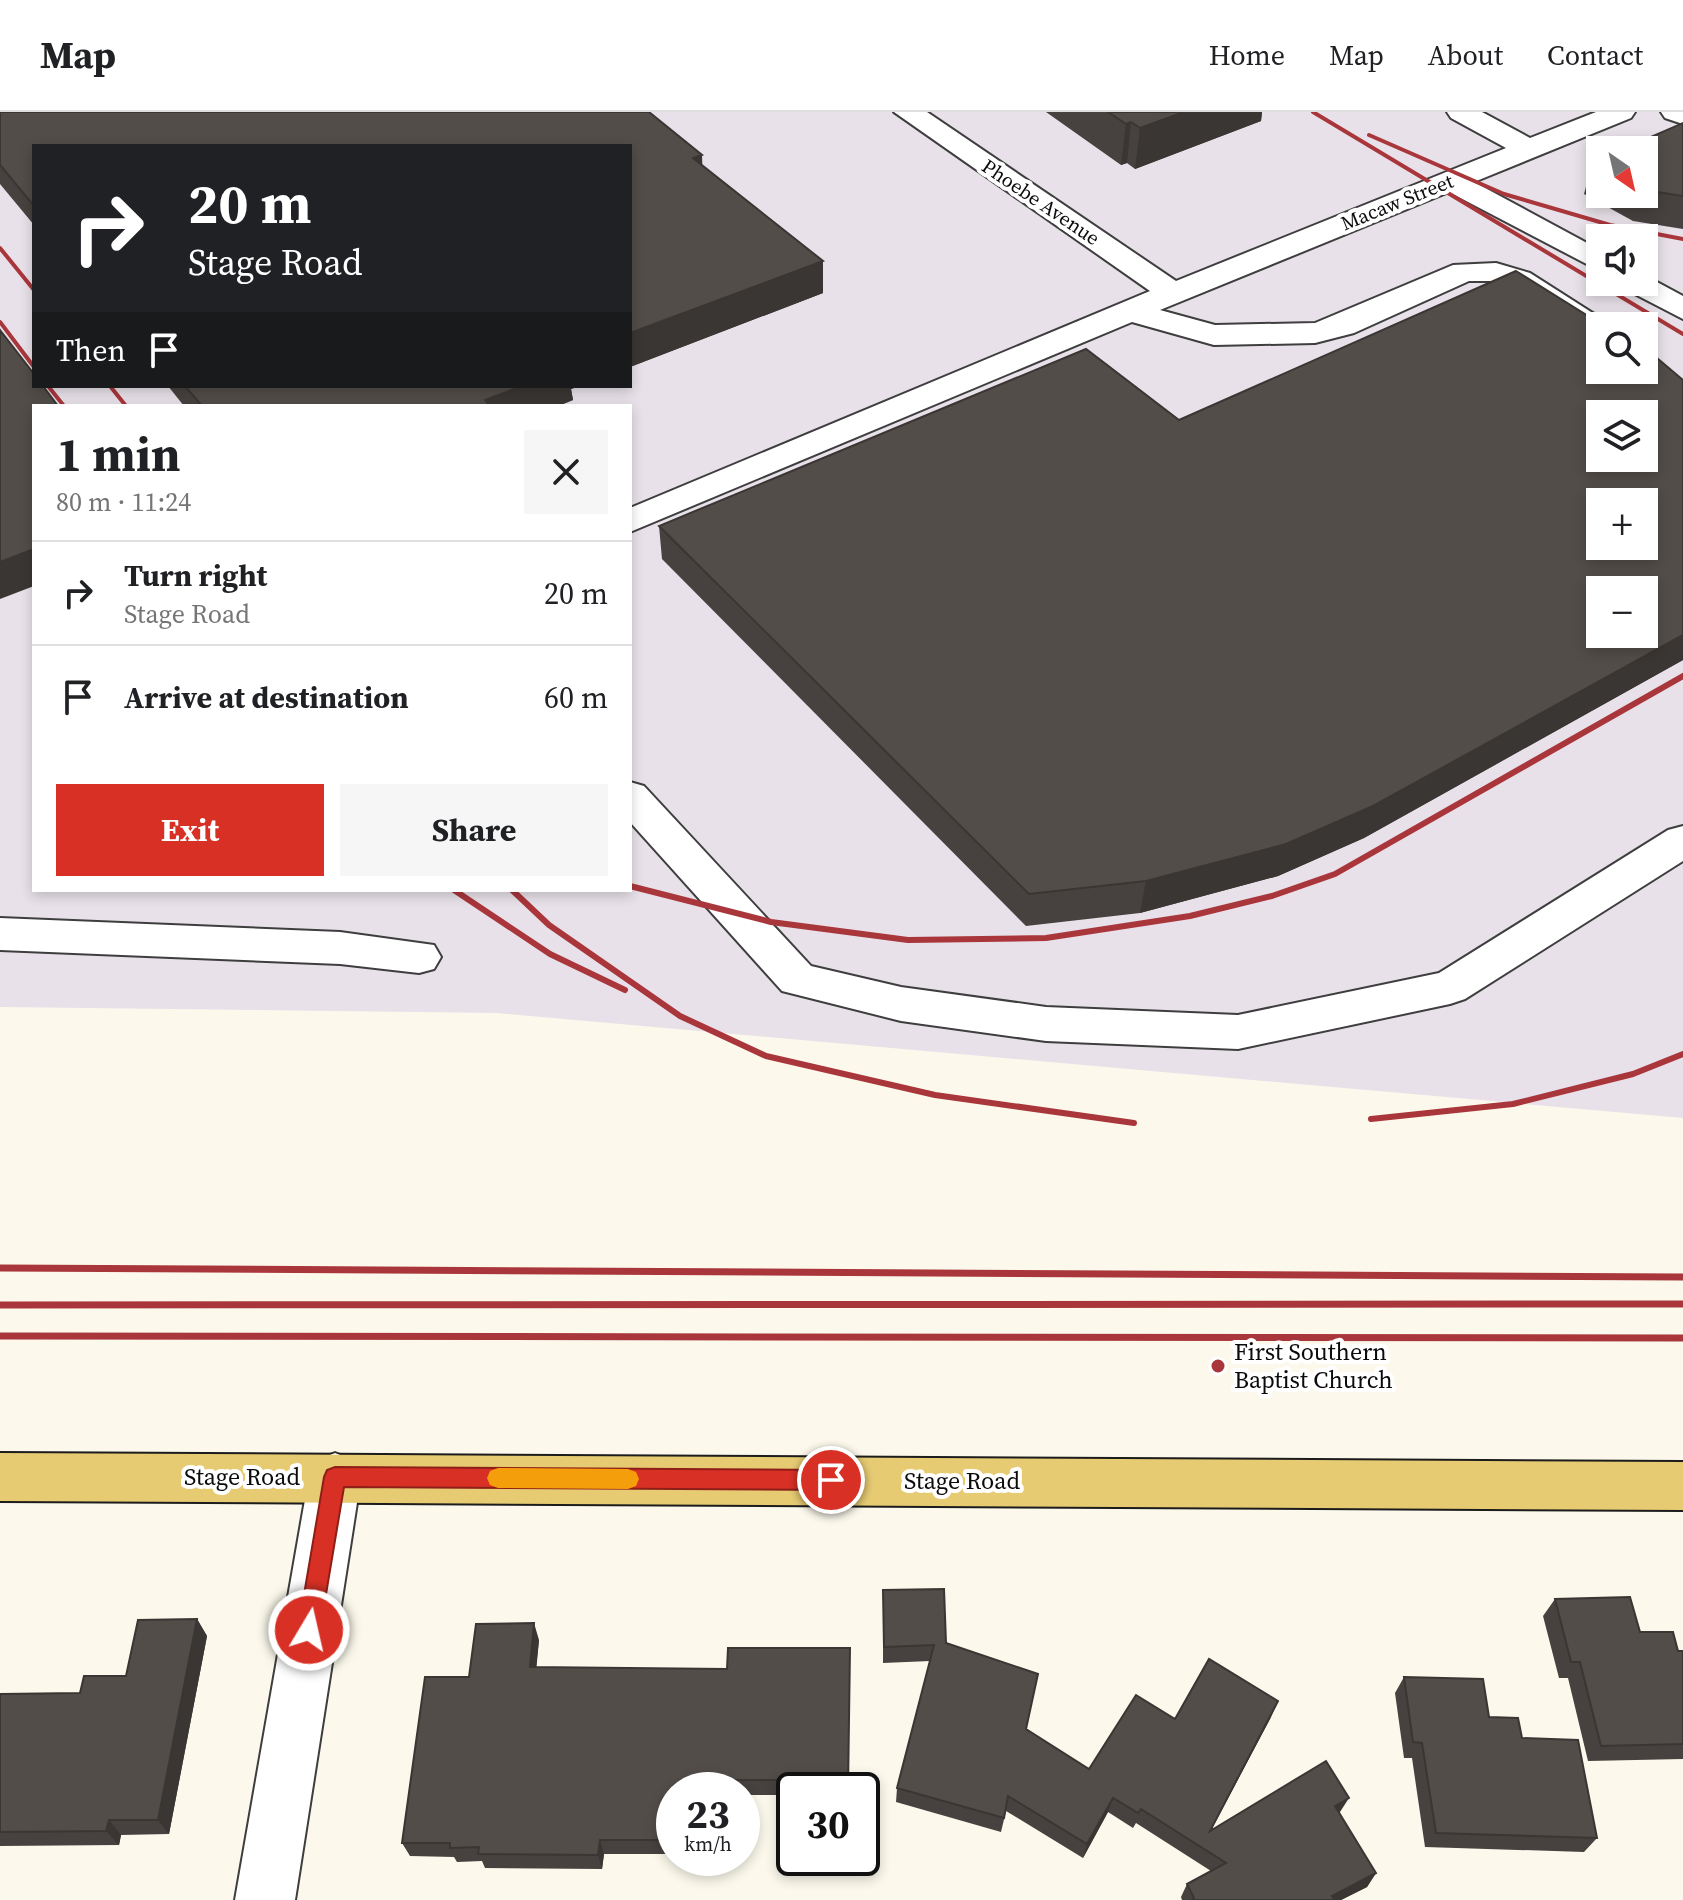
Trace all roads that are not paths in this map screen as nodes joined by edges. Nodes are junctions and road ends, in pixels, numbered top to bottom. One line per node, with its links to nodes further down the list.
1 (908, 112): 9 (street, Phoebe Avenue)
2 (1461, 112): 6 (street)
3 (1621, 112): 6 (street, Macaw Street)
4 (1675, 112): 5 (street)
5 (1683, 116)
6 (1528, 149): 7 (street, Macaw Street)
7 (1450, 181): 8 (street); 9 (street, Macaw Street)
8 (1586, 254)
9 (1173, 293): 12 (street, Macaw Street)
10 (1658, 295): 11 (street)
11 (1683, 309)
12 (1129, 311): 13 (street); 14 (street, Macaw Street)
13 (1586, 322)
14 (632, 520)
15 (632, 798): 16 (street)
16 (1683, 841)
17 (0, 934): 18 (street)
18 (419, 957)
19 (0, 1477): 20 (main road, Stage Road)
20 (335, 1477): 21 (main road, Stage Road); 22 (street)
21 (1683, 1486)
22 (265, 1900)

